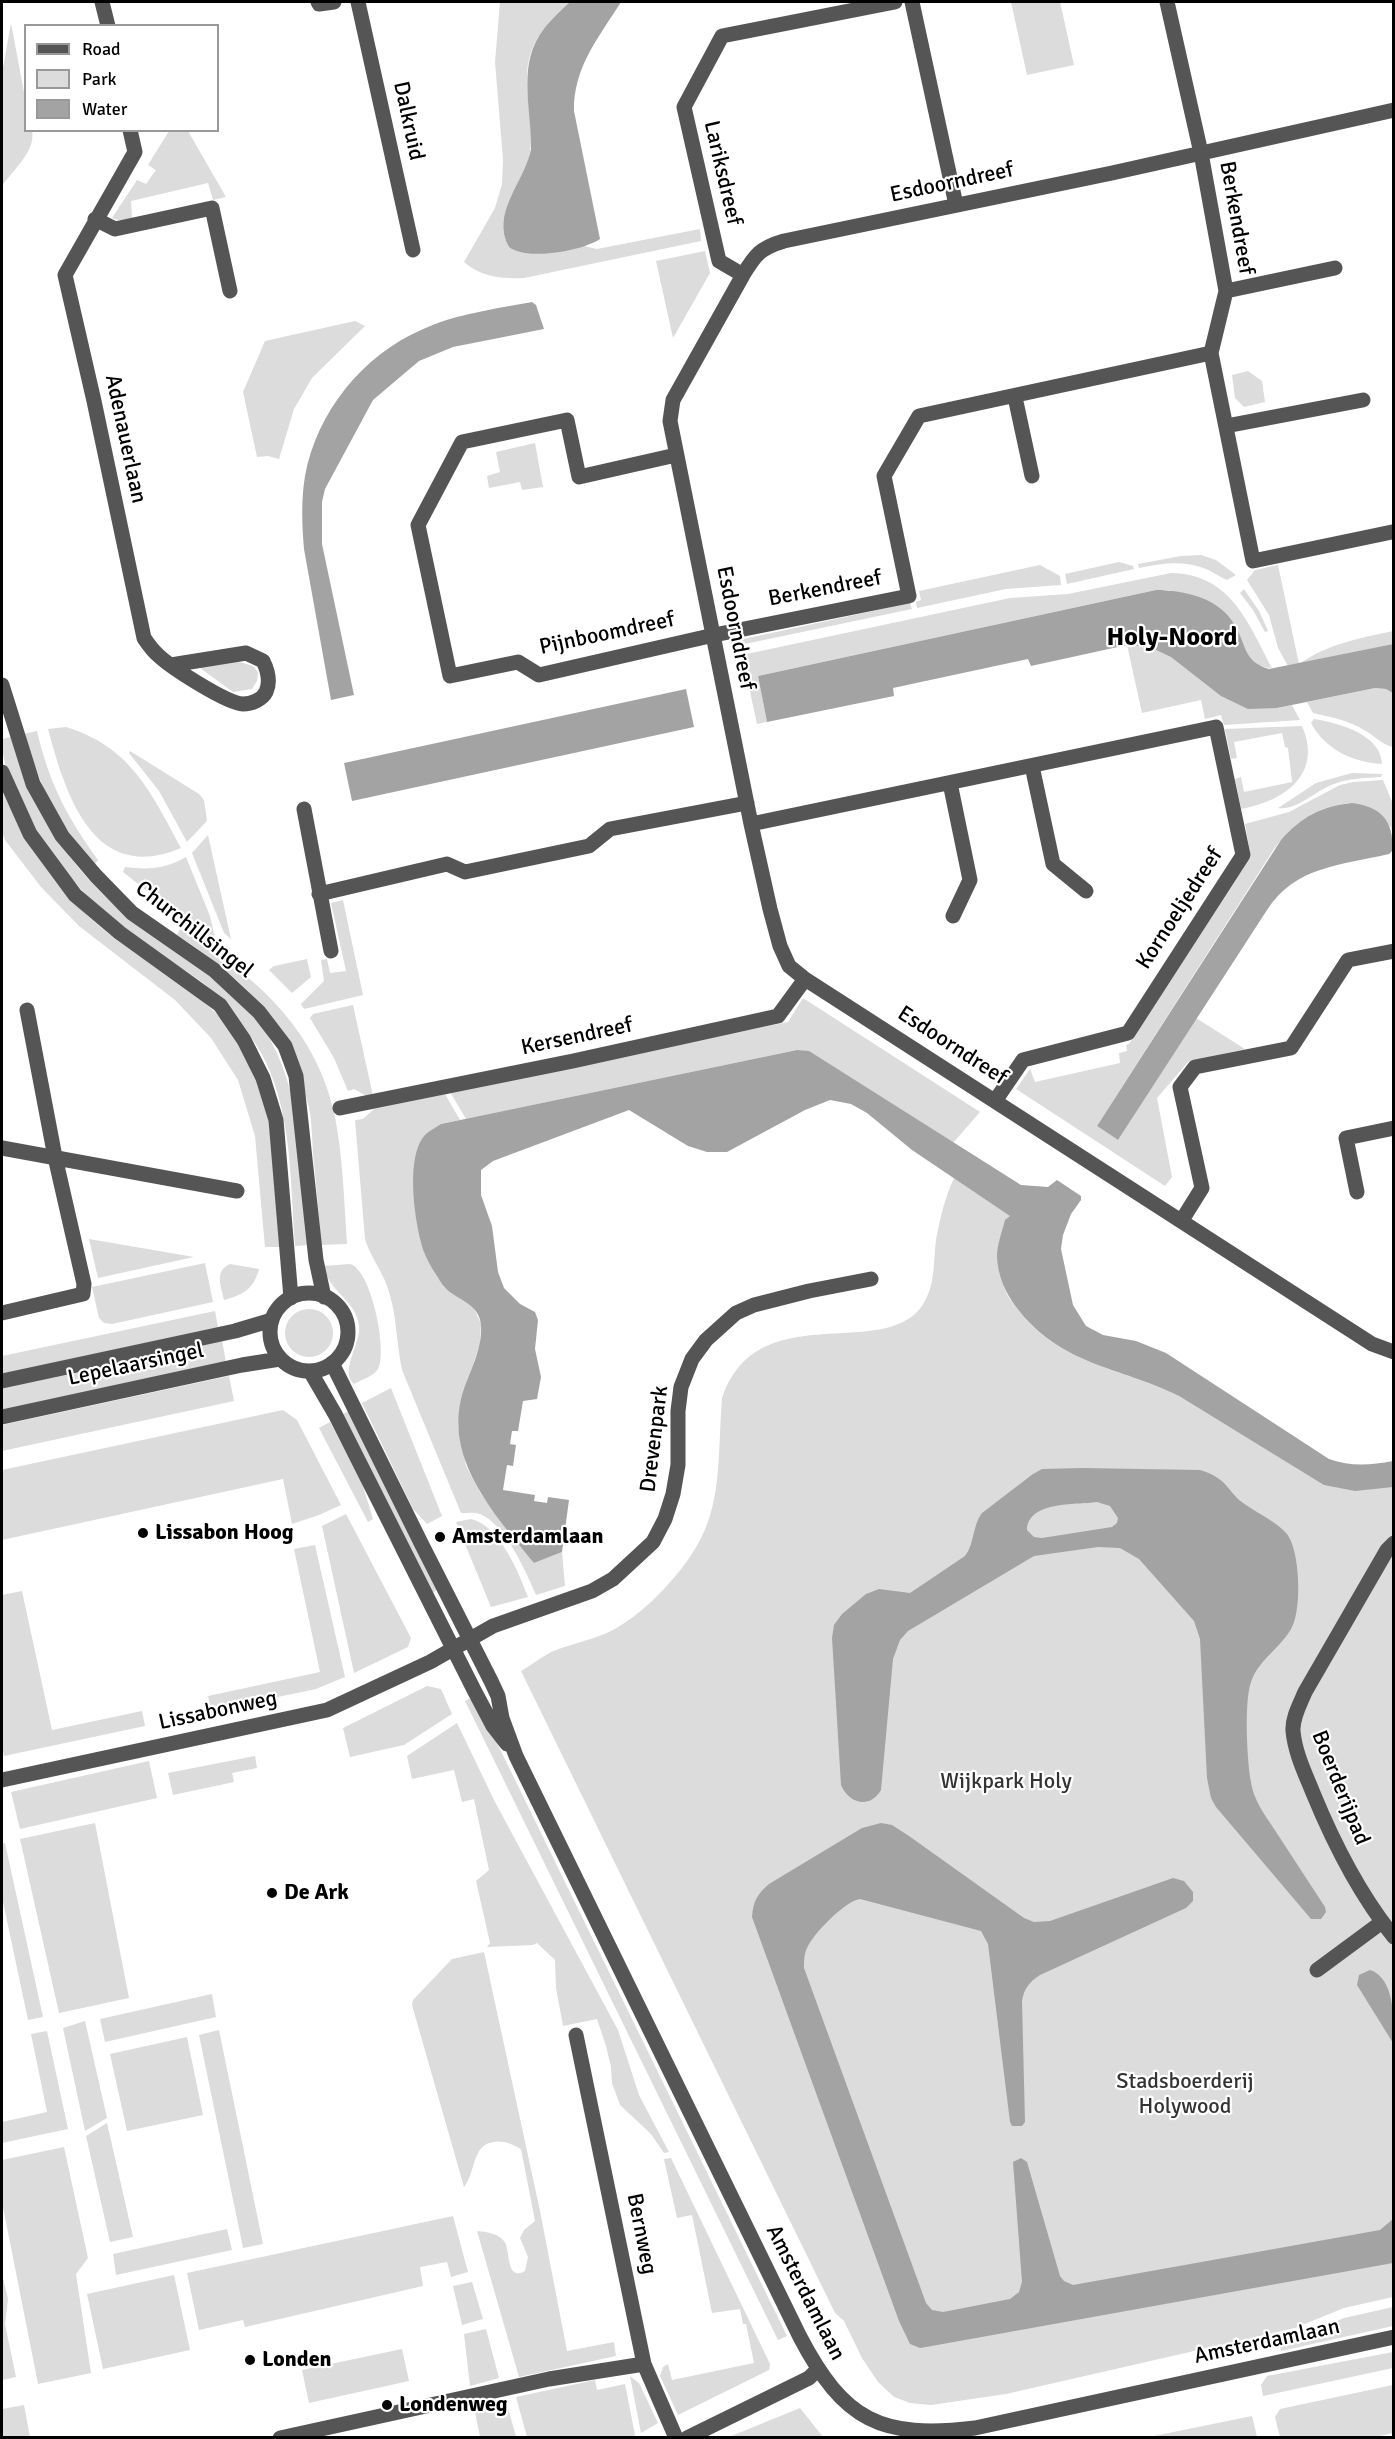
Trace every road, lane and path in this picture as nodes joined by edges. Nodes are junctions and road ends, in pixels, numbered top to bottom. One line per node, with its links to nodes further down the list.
1 (102, 2): 8 (street)
2 (318, 2): 3 (street)
3 (334, 2)
4 (358, 2): 14 (street, Dalkruid)
5 (894, 2): 16 (street, Lariksdreef)
6 (912, 2): 12 (street)
7 (1167, 2): 11 (street, Berkendreef)
8 (108, 24)
9 (1394, 110): 11 (street, Esdoorndreef)
10 (130, 132): 13 (street, Adenauerlaan)
11 (1201, 153): 12 (street, Esdoorndreef); 18 (street, Berkendreef)
12 (956, 206): 16 (street, Esdoorndreef)
13 (95, 219): 17 (street); 27 (street, Adenauerlaan)
14 (413, 250)
15 (1335, 268): 18 (street, Berkendreef)
16 (743, 276): 23 (street, Esdoorndreef)
17 (230, 291)
18 (1226, 291): 19 (street, Berkendreef)
19 (1211, 353): 20 (street, Berkendreef); 22 (street, Berkendreef)
20 (1015, 397): 24 (street); 26 (street, Berkendreef)
21 (1363, 400): 22 (street)
22 (1226, 426): 25 (street, Berkendreef)
23 (676, 454): 26 (street, Esdoorndreef); 26 (street, Pijnboomdreef)
24 (1032, 477)
25 (1392, 532)
26 (714, 635): 32 (street, Esdoorndreef)
27 (171, 665): 27 (street, Adenauerlaan)
28 (2, 685): 51 (street, Churchillsingel)
29 (1032, 766): 31 (street, Kornoeljedreef); 35 (street); 42 (street, Kornoeljedreef)
30 (2, 772): 52 (street, Churchillsingel)
31 (950, 783): 34 (street, Kornoeljedreef); 37 (street)
32 (747, 803): 34 (street, Esdoorndreef); 36 (street)
33 (304, 809): 36 (street)
34 (751, 824): 40 (street, Esdoorndreef)
35 (1086, 891)
36 (319, 894): 38 (street)
37 (953, 916)
38 (331, 951)
39 (1394, 951): 49 (street)
40 (805, 979): 42 (street, Esdoorndreef); 43 (street, Kersendreef)
41 (27, 1010): 46 (street)
42 (995, 1101): 49 (street, Esdoorndreef)
43 (340, 1108)
44 (1394, 1128): 48 (street)
45 (2, 1148): 46 (street)
46 (55, 1157): 47 (street); 53 (street)
47 (237, 1191)
48 (1357, 1192)
49 (1182, 1220): 55 (street, Esdoorndreef)
50 (871, 1279): 62 (street, Drevenpark)
51 (324, 1297): 52 (street); 57 (street)
52 (291, 1298): 54 (street)
53 (2, 1312)
54 (272, 1320): 56 (street); 59 (street, Lepelaarsingel)
55 (1394, 1352)
56 (280, 1359): 58 (street); 60 (street, Lepelaarsingel)
57 (333, 1363): 58 (street); 62 (street, Amsterdamlaan)
58 (310, 1371): 63 (street, Amsterdamlaan)
59 (2, 1381)
60 (2, 1417)
61 (1394, 1543): 66 (street, Boerderijpad)
62 (469, 1639): 63 (street); 64 (street, Amsterdamlaan)
63 (453, 1649): 64 (street, Amsterdamlaan); 65 (street, Lissabonweg)
64 (516, 1756): 72 (street, Amsterdamlaan)
65 (2, 1780)
66 (1382, 1922): 67 (street, Boerderijpad); 68 (street)
67 (1394, 1937)
68 (1317, 1970)
69 (576, 2035): 71 (street, Bernweg)
70 (1394, 2337): 72 (street, Amsterdamlaan)
71 (644, 2364): 73 (street); 74 (street, Bernweg)
72 (817, 2370): 75 (street)
73 (280, 2438)
74 (676, 2438)
75 (687, 2438)

